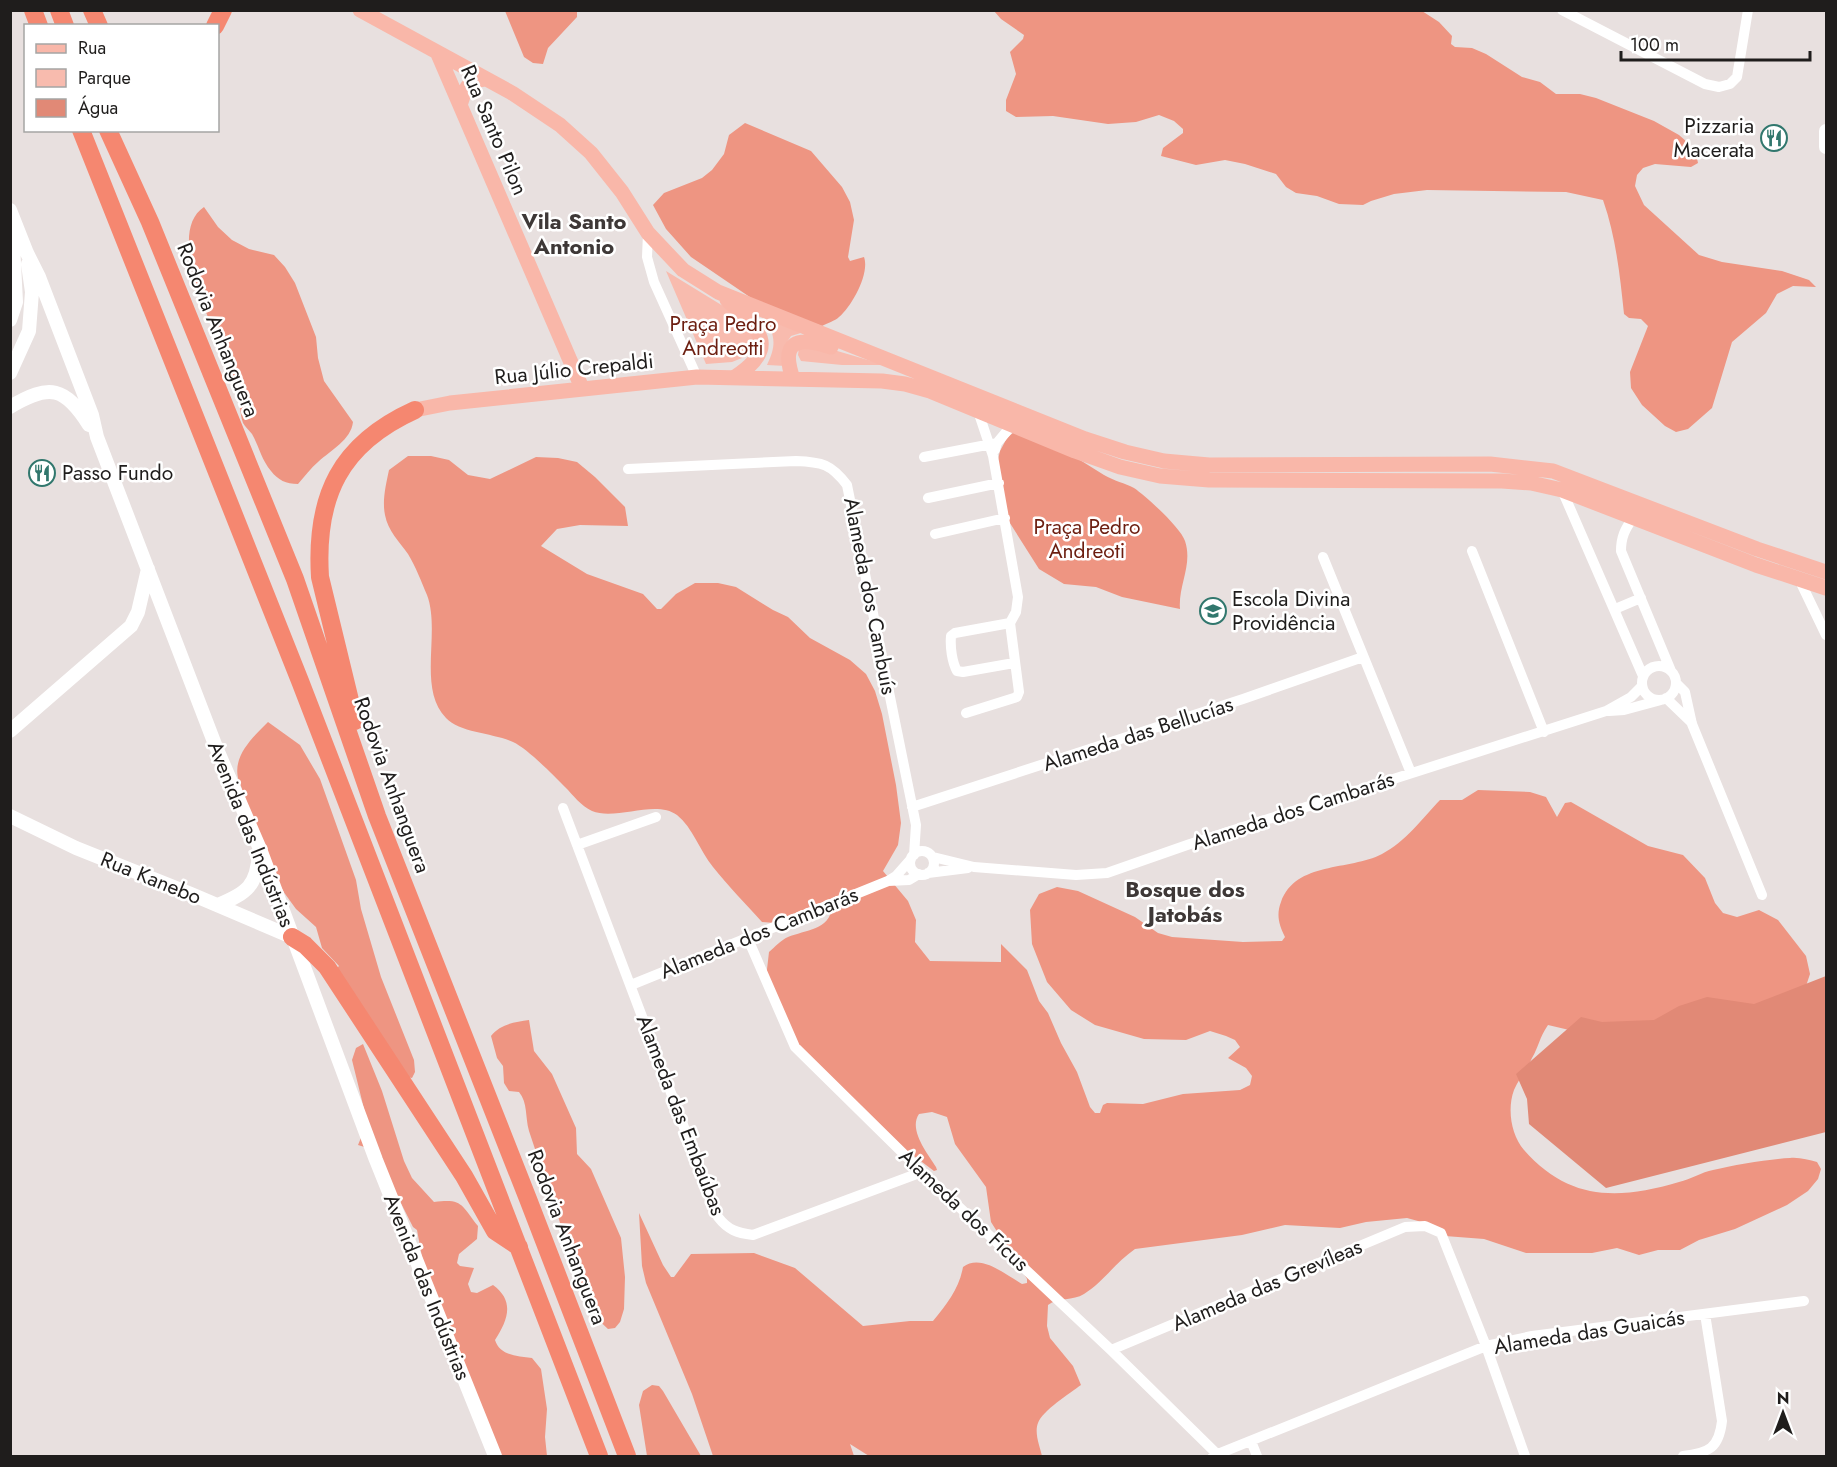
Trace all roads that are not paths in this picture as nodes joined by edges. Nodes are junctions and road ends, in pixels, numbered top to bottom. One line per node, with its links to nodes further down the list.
1 (92, 10): 6 (highway)
2 (223, 10): 7 (highway)
3 (360, 10): 8 (main road)
4 (1562, 10): 5 (street)
5 (1748, 10)
6 (98, 24)
7 (216, 24)
8 (438, 54): 9 (main road); 10 (main road, Rua Santo Pilon)
9 (486, 79): 10 (main road); 16 (main road)
10 (460, 105): 26 (main road, Rua Santo Pilon)
11 (1827, 131): 14 (main road)
12 (82, 132): 82 (highway)
13 (109, 132): 66 (highway, Rodovia Anhanguera)
14 (1827, 147)
15 (11, 212): 17 (main road, Avenida das Indústrias); 19 (main road)
16 (648, 233): 18 (main road); 23 (street)
17 (27, 253): 22 (main road); 31 (main road, Avenida das Indústrias)
18 (718, 292): 21 (main road); 24 (main road)
19 (13, 303): 20 (main road)
20 (10, 320)
21 (903, 367): 25 (main road); 44 (main road)
22 (10, 374)
23 (697, 377): 24 (main road, Rua Júlio Crepaldi); 26 (main road, Rua Júlio Crepaldi)
24 (735, 377): 25 (main road, Rua Júlio Crepaldi)
25 (793, 379): 29 (main road, Rua Júlio Crepaldi)
26 (582, 388): 28 (main road, Rua Júlio Crepaldi)
27 (10, 407): 31 (main road)
28 (415, 410): 66 (highway)
29 (978, 411): 30 (main road, Rua Júlio Crepaldi); 32 (street)
30 (1012, 425): 32 (street); 36 (main road, Rua Júlio Crepaldi)
31 (97, 437): 43 (main road, Avenida das Indústrias)
32 (993, 444): 33 (street); 35 (street)
33 (924, 457)
34 (628, 469): 63 (street, Alameda dos Cambuís)
35 (999, 483): 37 (street); 38 (street)
36 (1562, 490): 39 (main road, Rua Júlio Crepaldi); 48 (street)
37 (928, 498)
38 (1005, 518): 40 (street); 49 (street)
39 (1634, 518): 45 (main road, Rua Júlio Crepaldi); 47 (street)
40 (934, 534)
41 (1472, 551): 61 (street)
42 (1323, 557): 51 (street)
43 (148, 569): 60 (main road); 70 (main road, Avenida das Indústrias)
44 (1827, 572)
45 (1800, 580): 46 (main road, Rua Júlio Crepaldi); 50 (street)
46 (1827, 588)
47 (1641, 598): 48 (street); 53 (street)
48 (1615, 609): 54 (street)
49 (1010, 623): 52 (street); 52 (street)
50 (1827, 635)
51 (1363, 657): 62 (street); 63 (street, Alameda das Bellucías)
52 (1014, 663): 58 (street)
53 (1671, 671): 54 (street); 55 (street)
54 (1643, 681): 56 (street); 57 (street, Alameda dos Cambarás)
55 (1676, 683): 56 (street); 59 (street)
56 (1664, 699): 57 (street, Alameda dos Cambarás); 59 (street)
57 (1606, 711): 61 (street, Alameda dos Cambarás)
58 (966, 713)
59 (1692, 724): 76 (street)
60 (10, 731)
61 (1544, 732): 62 (street, Alameda dos Cambarás)
62 (1411, 773): 73 (street, Alameda dos Cambarás)
63 (912, 807): 68 (street, Alameda dos Cambuís)
64 (563, 808): 69 (street, Alameda das Embaúbas)
65 (10, 816): 77 (main road, Rua Kanebo)
66 (377, 816): 90 (highway, Rodovia Anhanguera)
67 (656, 817): 69 (street)
68 (916, 825): 71 (street, Alameda dos Cambuís); 72 (street, Alameda dos Cambuís)
69 (577, 845): 80 (street, Alameda das Embaúbas)
70 (260, 849): 77 (main road); 78 (main road, Avenida das Indústrias)
71 (931, 855): 72 (street); 73 (street, Alameda dos Cambarás); 74 (street)
72 (913, 857): 74 (street); 75 (street, Alameda dos Cambarás)
73 (974, 867): 74 (street, Alameda dos Cambarás)
74 (924, 873): 75 (street, Alameda dos Cambarás)
75 (888, 881): 79 (street, Alameda dos Cambarás)
76 (1762, 895)
77 (218, 905): 78 (main road, Rua Kanebo)
78 (292, 938): 82 (highway); 88 (main road, Avenida das Indústrias)
79 (748, 939): 80 (street, Alameda dos Cambarás); 81 (street, Alameda dos Fícus)
80 (631, 985): 81 (street, Alameda das Embaúbas)
81 (922, 1172): 86 (street, Alameda dos Fícus)
82 (520, 1248): 89 (highway)
83 (1804, 1301): 84 (street, Alameda das Guaicás)
84 (1705, 1314): 85 (street, Alameda das Guaicás); 94 (street)
85 (1486, 1346): 86 (street, Alameda das Grevíleas); 87 (street, Alameda das Guaicás); 93 (street)
86 (1111, 1350): 91 (street, Alameda dos Fícus)
87 (1251, 1441): 91 (street, Alameda das Guaicás); 92 (street)
88 (495, 1456)
89 (600, 1456)
90 (627, 1456)
91 (1216, 1456)
92 (1257, 1456)
93 (1525, 1456)
94 (1683, 1456)

